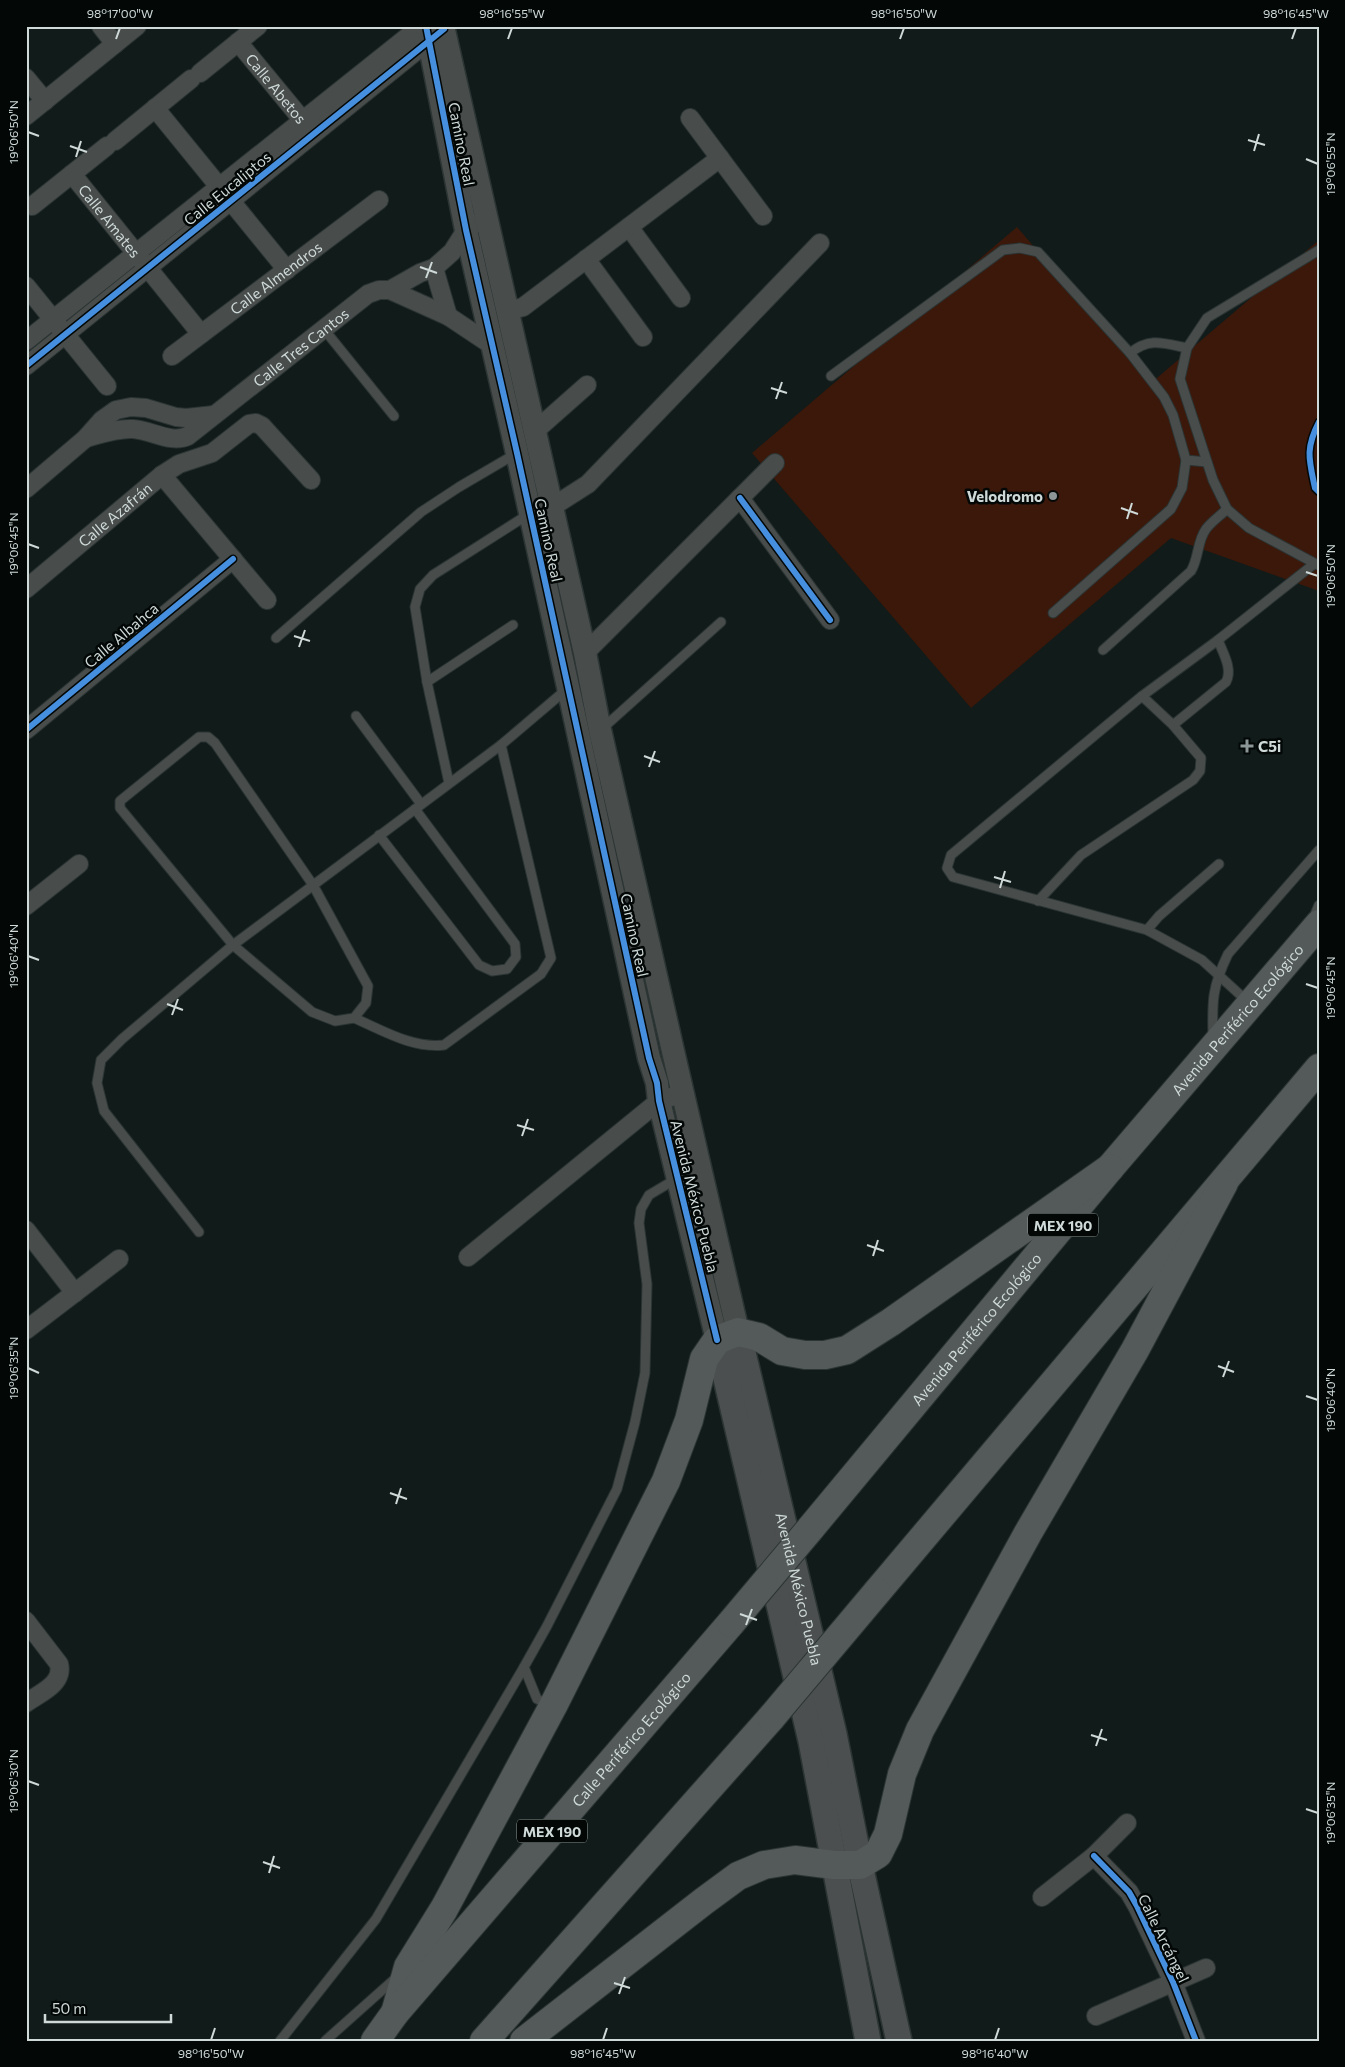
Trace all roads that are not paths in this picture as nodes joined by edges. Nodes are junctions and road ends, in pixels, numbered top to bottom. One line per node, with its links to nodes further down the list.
1 (101, 26): 6 (street)
2 (137, 26): 6 (street)
3 (258, 26): 5 (street)
4 (432, 30): 12 (street, Calle Eucaliptos); 13 (street, Calle Eucaliptos); 20 (street, Camino Real); 23 (street, Camino Real)
5 (238, 42): 9 (street); 12 (street, Calle Abetos)
6 (115, 44): 8 (street)
7 (26, 78): 8 (street)
8 (45, 101): 10 (street)
9 (155, 108): 15 (street); 16 (street)
10 (26, 116)
11 (690, 118): 14 (street)
12 (303, 121): 13 (street, Calle Abetos); 16 (street, Calle Eucaliptos)
13 (314, 134): 18 (street, Calle Eucaliptos)
14 (720, 158): 21 (street); 22 (street)
15 (72, 174): 19 (street); 26 (street, Calle Amates)
16 (220, 187): 18 (street); 26 (street, Calle Eucaliptos)
17 (379, 200): 30 (street, Calle Almendros)
18 (231, 201): 28 (street, Calle Eucaliptos); 30 (street)
19 (32, 206)
20 (486, 216): 23 (street, Calle Tres Cantos); 34 (street, Camino Real)
21 (763, 216)
22 (629, 227): 27 (street); 33 (street)
23 (466, 230): 29 (street, Calle Tres Cantos); 42 (street, Camino Real)
24 (820, 243): 59 (street)
25 (1319, 250): 43 (lane)
26 (136, 253): 28 (street, Calle Amates); 36 (street, Calle Eucaliptos)
27 (586, 259): 34 (street); 40 (street)
28 (148, 268): 38 (street, Calle Eucaliptos); 39 (street, Calle Amates)
29 (434, 268): 32 (street, Calle Tres Cantos); 35 (street)
30 (287, 270): 39 (street, Calle Almendros)
31 (26, 286): 36 (street)
32 (390, 290): 35 (street); 37 (street, Calle Tres Cantos)
33 (681, 298)
34 (508, 311): 51 (street, Camino Real)
35 (448, 316): 42 (street)
36 (53, 319): 38 (street); 41 (street, Calle Eucaliptos)
37 (323, 328): 50 (lane); 57 (street, Calle Tres Cantos)
38 (66, 334): 46 (street, Calle Eucaliptos); 49 (street)
39 (201, 334): 45 (street, Calle Almendros)
40 (643, 337)
41 (26, 341)
42 (492, 346): 51 (street, Camino Real)
43 (1186, 348): 44 (lane); 53 (lane)
44 (1130, 353): 47 (lane); 52 (lane)
45 (172, 356)
46 (26, 366)
47 (831, 376)
48 (587, 385): 51 (street)
49 (107, 386)
50 (394, 416)
51 (529, 447): 59 (street, Camino Real); 61 (street, Camino Real); 70 (lane)
52 (1186, 460): 53 (lane); 66 (lane)
53 (1207, 462): 60 (lane)
54 (775, 463): 58 (street)
55 (162, 474): 56 (street, Calle Azafrán); 62 (street); 64 (street, Calle Azafrán)
56 (311, 480)
57 (26, 489)
58 (740, 498): 67 (street); 73 (street)
59 (552, 507): 61 (street); 73 (street, Camino Real)
60 (1227, 509): 63 (lane); 72 (lane)
61 (530, 514): 74 (lane); 75 (street, Camino Real)
62 (232, 559): 65 (street); 79 (street, Calle Albahca)
63 (1316, 565): 71 (lane)
64 (26, 589)
65 (267, 600)
66 (1053, 613)
67 (830, 620)
68 (721, 622): 80 (lane)
69 (513, 626): 74 (lane)
70 (276, 638)
71 (1218, 640): 76 (lane); 78 (lane)
72 (1103, 650)
73 (585, 653): 80 (street, Camino Real)
74 (427, 682): 82 (lane)
75 (569, 688): 81 (lane); 100 (street, Camino Real)
76 (1142, 696): 78 (lane); 89 (lane)
77 (356, 716): 83 (lane)
78 (1173, 725): 89 (lane)
79 (26, 730)
80 (600, 730): 99 (street, Camino Real)
81 (501, 744): 82 (lane); 97 (lane)
82 (449, 783): 83 (lane)
83 (418, 806): 84 (lane); 84 (lane)
84 (379, 835): 88 (lane)
85 (1319, 850): 95 (lane)
86 (79, 864): 91 (street)
87 (1220, 864): 92 (lane)
88 (313, 885): 94 (lane); 94 (lane); 97 (lane)
89 (1038, 901): 92 (lane)
90 (1319, 905): 93 (lane)
91 (26, 906)
92 (1147, 930): 95 (lane)
93 (1311, 934): 96 (highway, Avenida Periférico Ecológico / MEX 190)
94 (233, 945): 97 (lane); 108 (lane)
95 (1218, 974): 96 (lane); 98 (lane)
96 (1251, 1004): 98 (highway, Avenida Periférico Ecológico / MEX 190)
97 (354, 1018)
98 (1214, 1048): 104 (highway, Avenida Periférico Ecológico / MEX 190)
99 (672, 1051): 102 (street, Avenida México Puebla)
100 (649, 1058): 103 (street, Avenida México Puebla)
101 (1319, 1068): 106 (highway)
102 (683, 1093): 103 (street); 105 (street, Avenida México Puebla)
103 (659, 1101): 105 (street, Avenida México Puebla); 109 (street)
104 (1110, 1168): 113 (highway); 114 (highway, Avenida Periférico Ecológico / MEX 190)
105 (689, 1176): 113 (street, Avenida México Puebla); 116 (lane)
106 (1224, 1183): 121 (highway); 131 (highway, bridge)
107 (26, 1230): 111 (street)
108 (199, 1232)
109 (468, 1257)
110 (119, 1259): 111 (street)
111 (75, 1293): 112 (street)
112 (26, 1330)
113 (728, 1336): 118 (highway); 121 (main road, Avenida México Puebla)
114 (810, 1529): 126 (highway, Calle Periférico Ecológico / MEX 190, bridge)
115 (26, 1621): 117 (street)
116 (524, 1667): 118 (lane); 128 (lane)
117 (26, 1703)
118 (553, 1706): 123 (highway)
119 (1127, 1823): 120 (street)
120 (1094, 1856): 122 (street); 125 (street, Calle Arcángel)
121 (847, 1865): 132 (highway); 133 (main road, Avenida México Puebla); 134 (main road, Avenida México Puebla)
122 (1042, 1897)
123 (408, 1968): 126 (highway); 129 (lane)
124 (1206, 1968): 125 (street)
125 (1173, 1982): 127 (street); 135 (street, Calle Arcángel)
126 (395, 2013): 130 (highway, Calle Periférico Ecológico / MEX 190)
127 (1096, 2016)
128 (280, 2041)
129 (325, 2041)
130 (375, 2041)
131 (484, 2041)
132 (524, 2041)
133 (868, 2041)
134 (899, 2041)
135 (1196, 2041)

